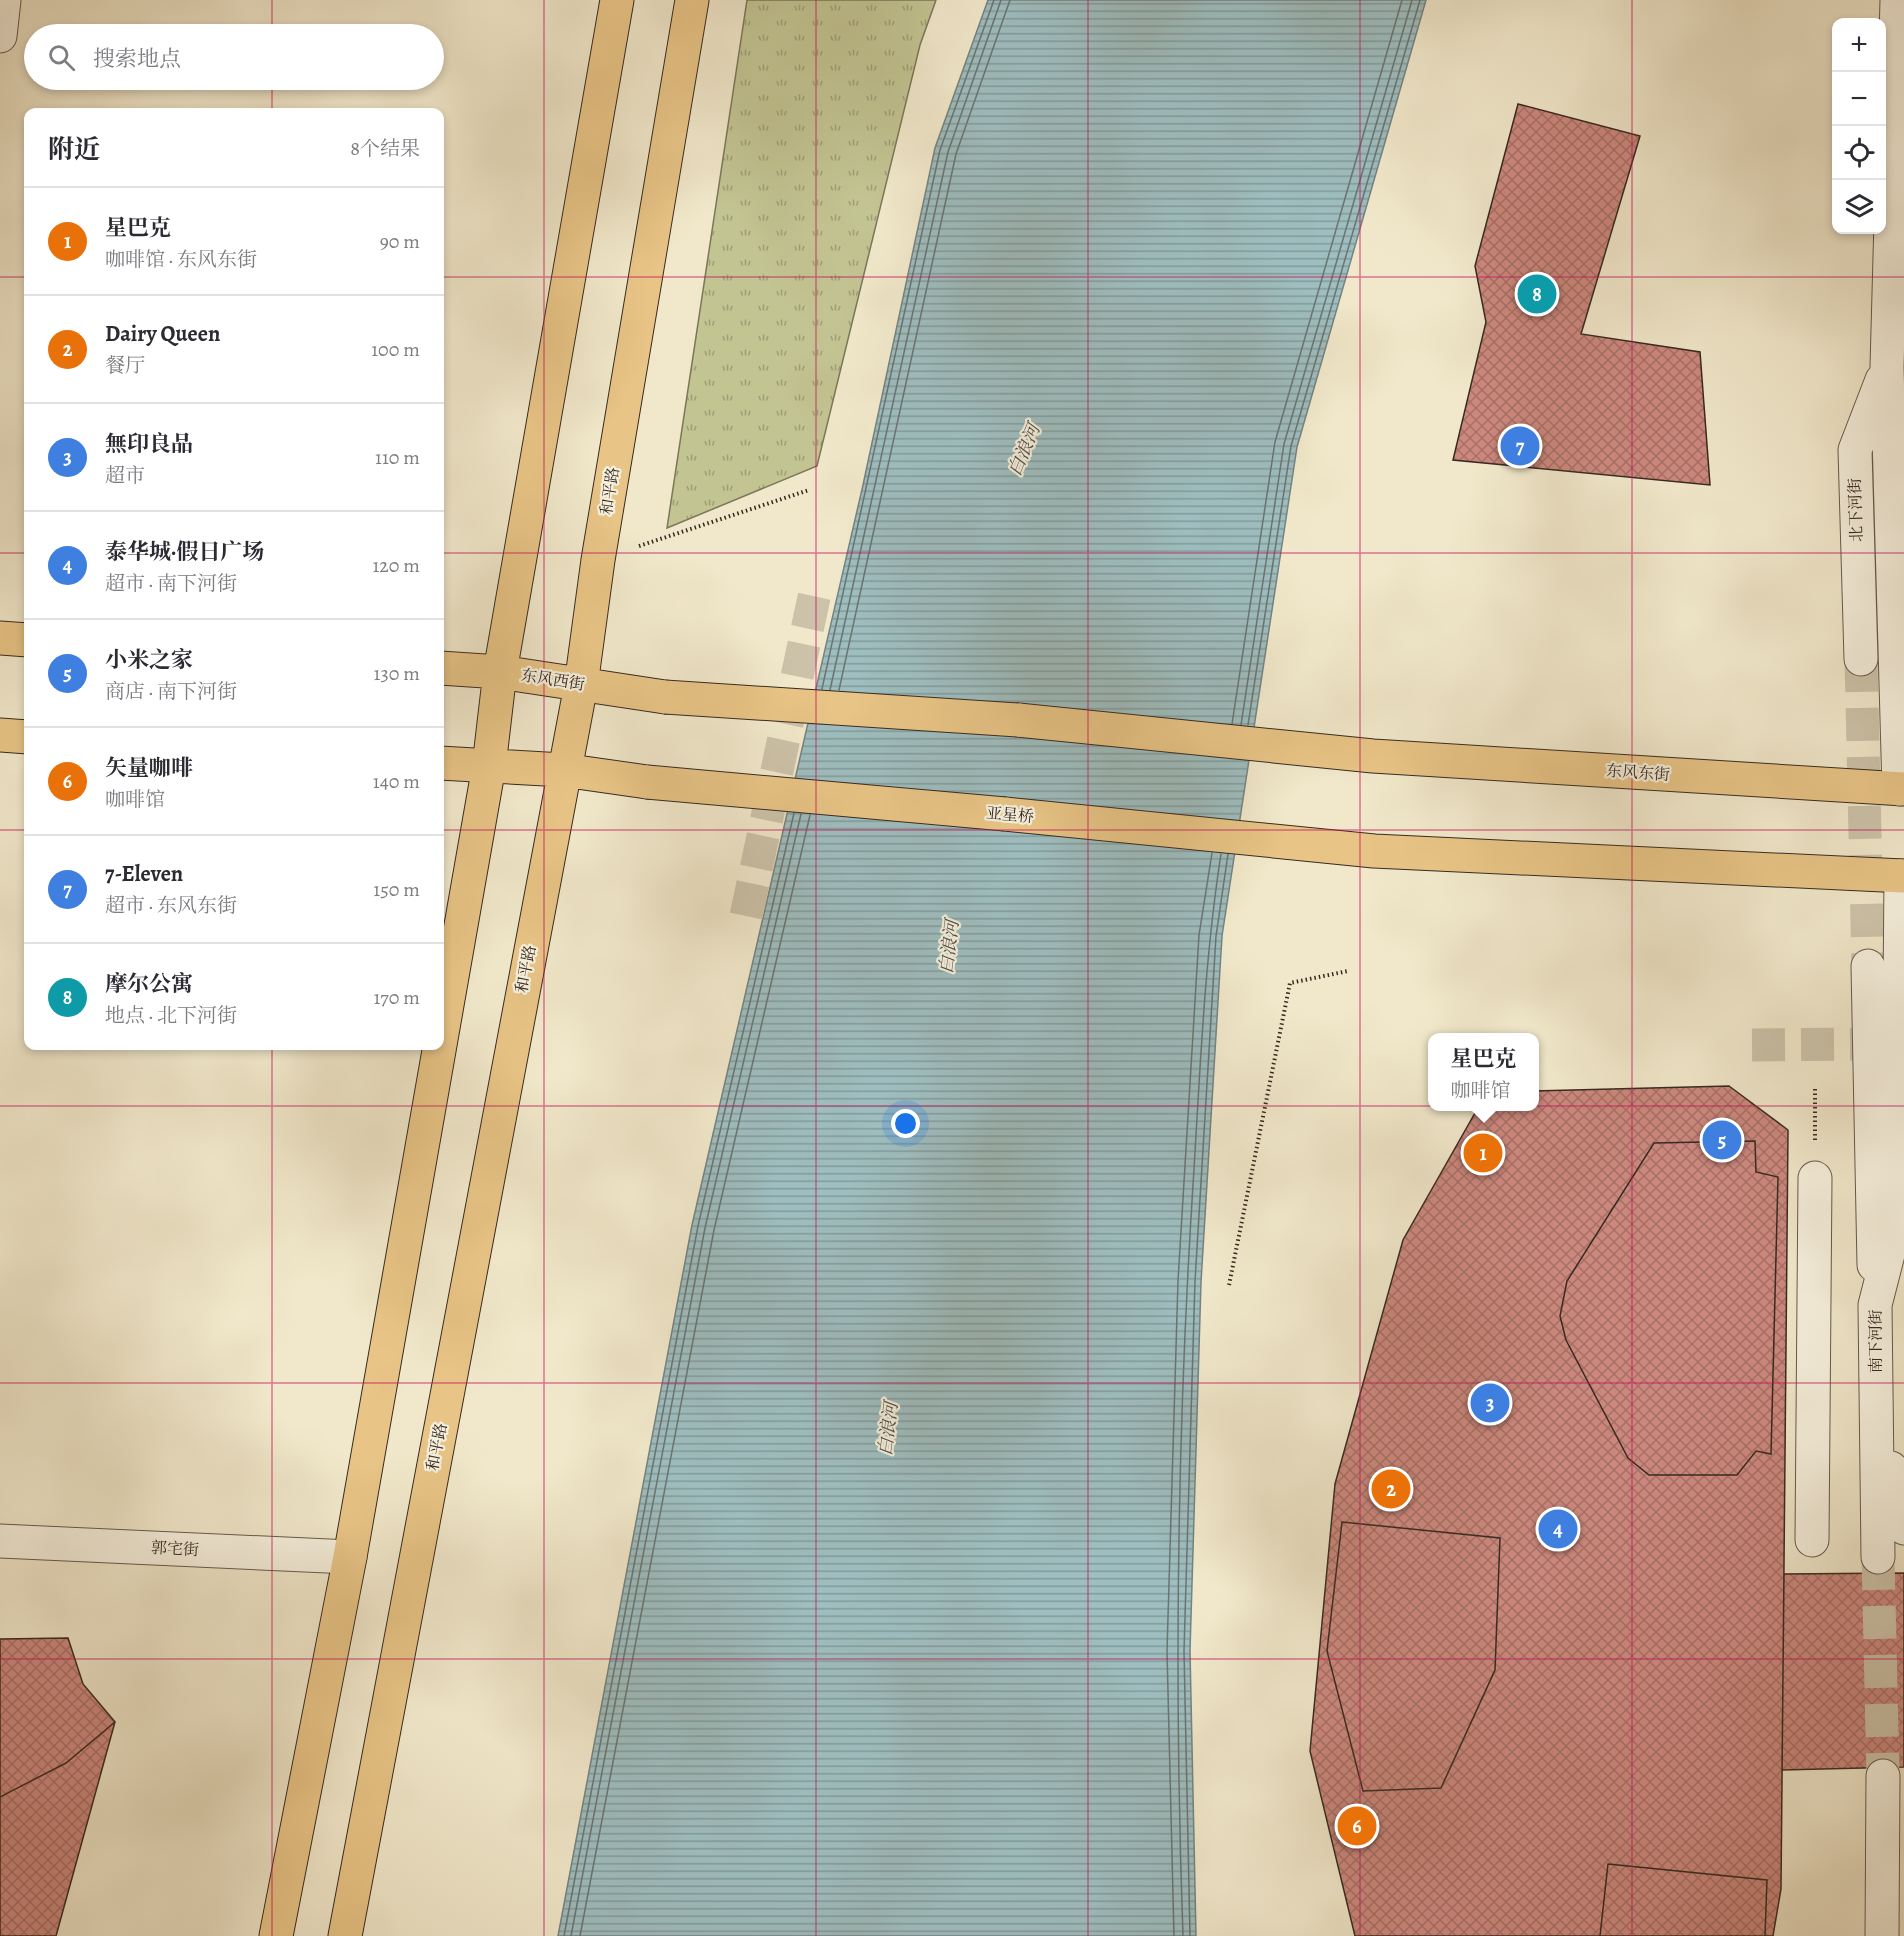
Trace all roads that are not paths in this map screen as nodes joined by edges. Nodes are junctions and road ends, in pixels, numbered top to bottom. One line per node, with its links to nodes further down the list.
1 (4, 0): 5 (street)
2 (617, 0): 11 (main road)
3 (692, 0): 12 (main road, 和平路)
4 (1898, 0): 6 (street, 北下河街)
5 (0, 36)
6 (1887, 367): 9 (street, 北下河街); 19 (street, 北下河街)
7 (0, 638): 8 (main road)
8 (24, 639)
9 (1861, 659)
10 (444, 668): 11 (main road, 东风西街)
11 (500, 672): 12 (main road, 东风西街); 17 (main road)
12 (581, 685): 15 (main road, 东风西街, bridge); 18 (main road, 和平路)
13 (0, 735): 14 (main road)
14 (24, 737)
15 (1373, 756): 19 (main road, 东风东街)
16 (444, 763): 17 (main road)
17 (489, 766): 18 (main road); 22 (main road)
18 (563, 770): 20 (main road, 亚星桥, bridge); 34 (main road, 和平路)
19 (1901, 789)
20 (1903, 876): 25 (street, 南下河街)
21 (1869, 966): 25 (street)
22 (444, 1022)
23 (439, 1050): 30 (main road)
24 (1815, 1178): 28 (street)
25 (1875, 1305): 26 (street, 南下河街)
26 (1876, 1396): 27 (street); 31 (street, 南下河街)
27 (1904, 1528)
28 (1812, 1540)
29 (0, 1541): 30 (street, 郭宅街)
30 (350, 1557): 33 (main road)
31 (1878, 1557)
32 (1883, 1776): 35 (street)
33 (276, 1936)
34 (345, 1936)
35 (1882, 1936)

